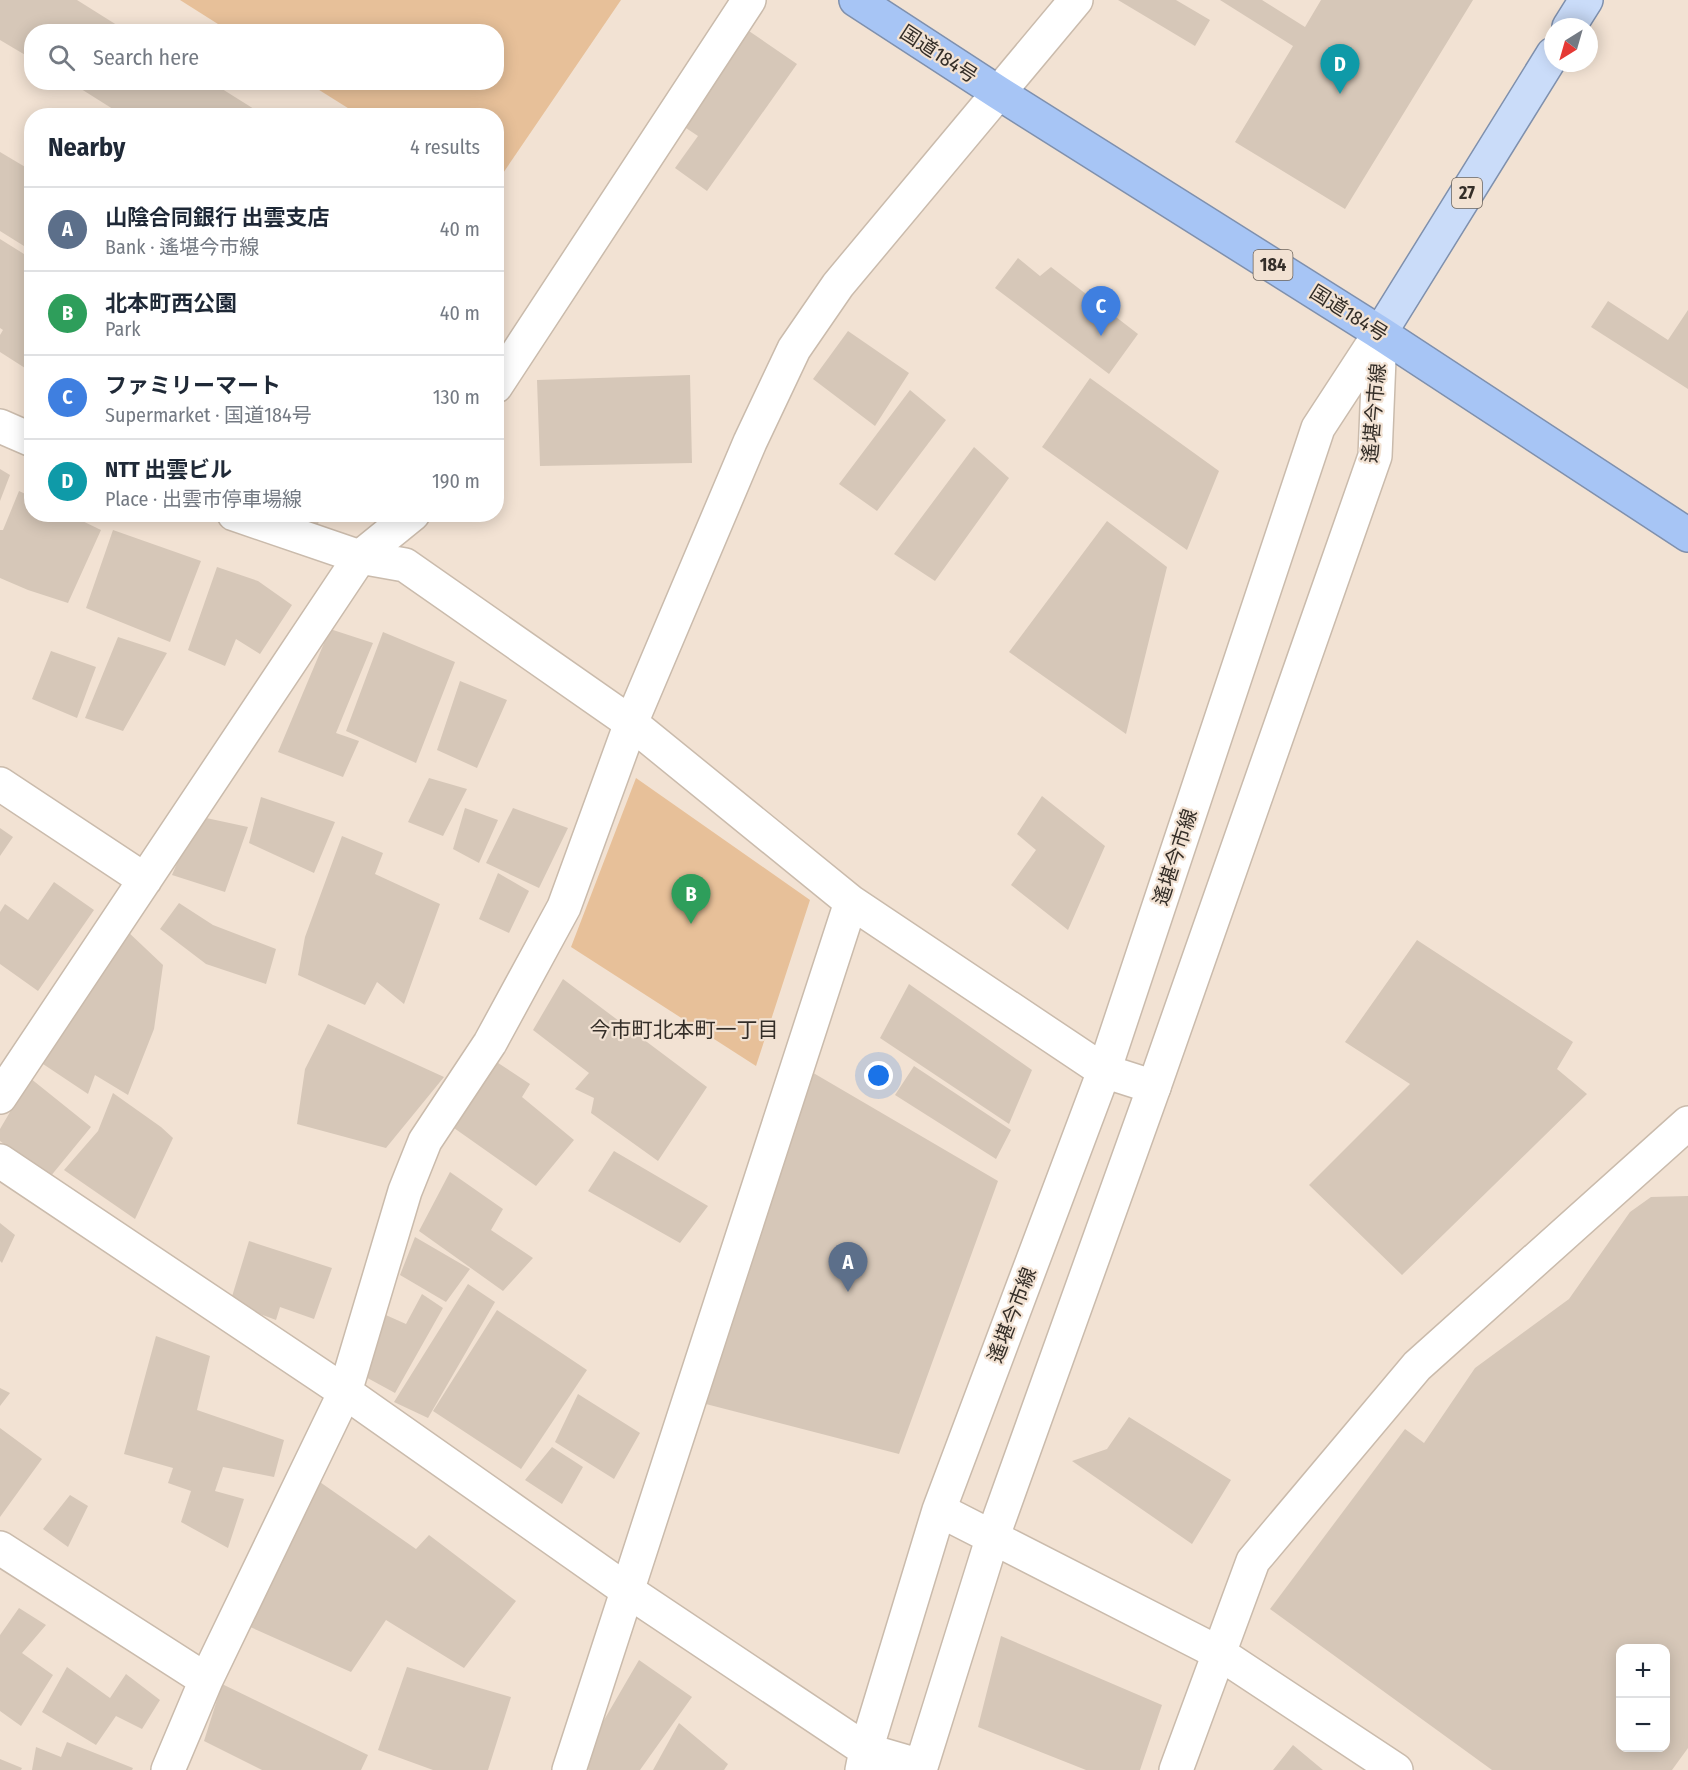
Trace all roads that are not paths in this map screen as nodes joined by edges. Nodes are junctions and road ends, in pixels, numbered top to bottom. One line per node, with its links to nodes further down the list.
1 (748, 0): 9 (street)
2 (856, 0): 7 (highway, 国道184号 / 184)
3 (1076, 0): 7 (street)
4 (1586, 0): 5 (main road)
5 (1575, 18)
6 (1544, 69): 8 (main road, 27)
7 (999, 93): 8 (highway, 国道184号 / 184); 16 (street)
8 (1380, 333): 14 (highway, 国道184号 / 184); 20 (street, 遙堪今市線); 21 (street, 遙堪今市線)
9 (504, 374)
10 (0, 426): 11 (street)
11 (24, 436)
12 (257, 522): 15 (street)
13 (402, 522): 15 (street)
14 (1688, 535)
15 (360, 557): 16 (street); 18 (street)
16 (631, 723): 19 (street); 25 (street)
17 (0, 784): 18 (street)
18 (145, 880): 22 (street)
19 (851, 902): 20 (street); 29 (street)
20 (1104, 1071): 21 (street); 26 (street, 遙堪今市線)
21 (1154, 1088): 27 (street, 遙堪今市線)
22 (0, 1097)
23 (1688, 1123): 30 (street)
24 (0, 1161): 25 (street)
25 (345, 1392): 29 (street); 31 (street)
26 (939, 1510): 27 (street); 32 (street, 遙堪今市線)
27 (993, 1536): 30 (street); 33 (street, 遙堪今市線)
28 (0, 1548): 31 (street)
29 (628, 1591): 32 (street); 35 (street)
30 (1220, 1653): 36 (street); 37 (street)
31 (206, 1680): 34 (street)
32 (864, 1760): 33 (street)
33 (920, 1768)
34 (168, 1770)
35 (569, 1770)
36 (1176, 1770)
37 (1396, 1770)

